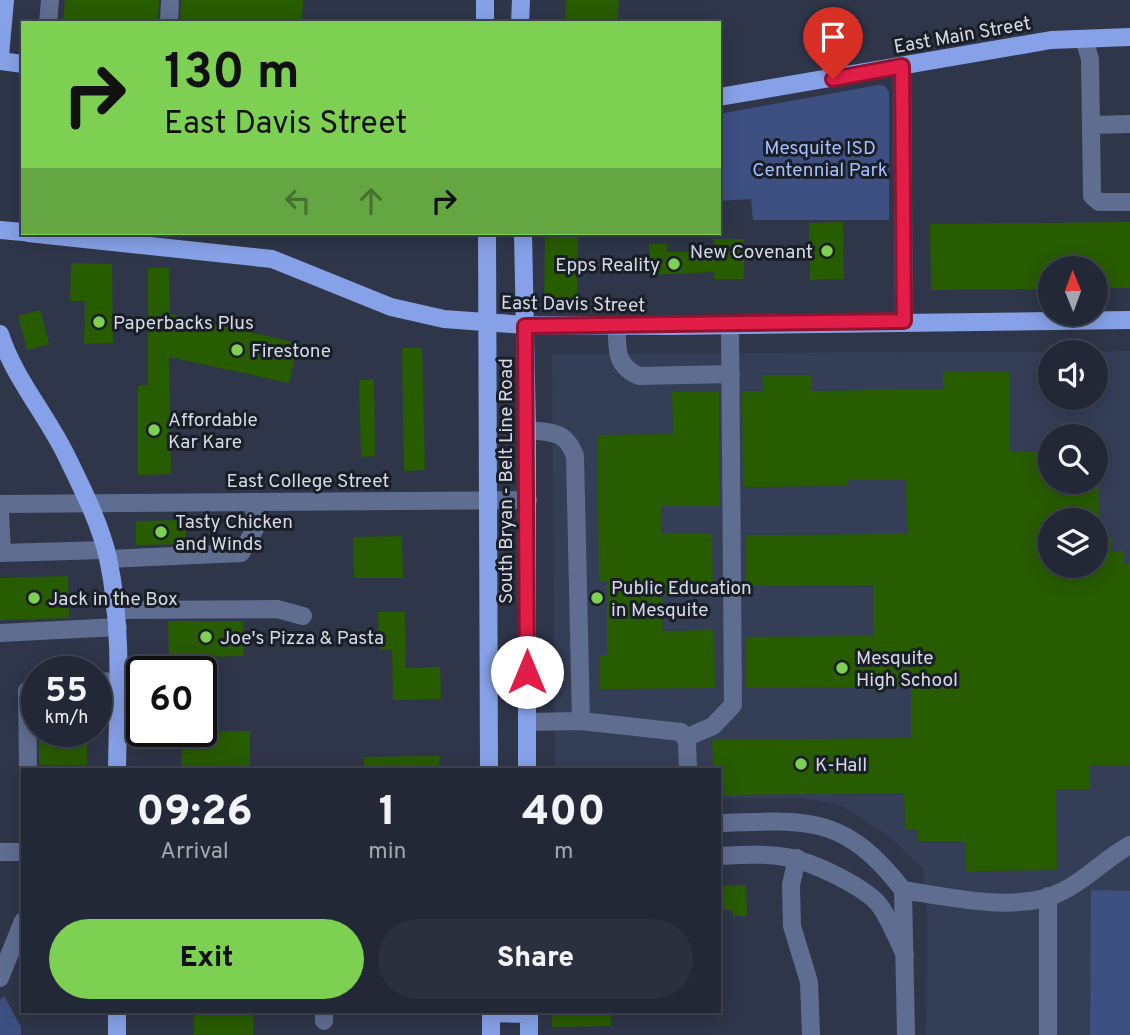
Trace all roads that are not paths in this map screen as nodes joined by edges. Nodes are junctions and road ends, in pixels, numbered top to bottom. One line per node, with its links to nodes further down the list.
1 (5, 0): 12 (main road)
2 (50, 0): 6 (street)
3 (170, 0): 7 (street)
4 (485, 0): 8 (main road)
5 (520, 0): 9 (main road)
6 (48, 21)
7 (169, 21)
8 (485, 21)
9 (520, 21)
10 (1130, 37): 11 (main road, East Main Street)
11 (1084, 39): 14 (main road, East Main Street); 17 (street)
12 (0, 59): 13 (main road)
13 (21, 64)
14 (902, 66): 15 (main road, East Main Street); 27 (street)
15 (721, 97)
16 (1130, 124): 17 (street)
17 (1091, 125): 18 (street)
18 (1130, 202)
19 (0, 230): 20 (main road)
20 (21, 232)
21 (64, 235): 24 (main road, East Davis Street)
22 (487, 235): 28 (main road, South Bryan - Belt Line Road)
23 (523, 235): 30 (main road, South Bryan - Belt Line Road)
24 (101, 237): 25 (main road, East Davis Street)
25 (146, 239): 28 (main road, East Davis Street)
26 (1130, 320): 27 (main road, East Davis Street)
27 (904, 321): 29 (main road, East Davis Street)
28 (488, 323): 30 (main road, East Davis Street); 35 (main road, South Bryan - Belt Line Road)
29 (730, 325): 31 (main road, East Davis Street); 33 (street)
30 (525, 326): 31 (main road, East Davis Street); 34 (main road, South Bryan - Belt Line Road)
31 (617, 326): 33 (street)
32 (2, 343): 38 (main road)
33 (731, 374): 50 (street)
34 (527, 430): 36 (main road, South Bryan - Belt Line Road); 48 (street)
35 (487, 500): 36 (street, East College Street); 37 (street, East College Street); 54 (main road, South Bryan - Belt Line Road)
36 (528, 500): 49 (main road, South Bryan - Belt Line Road)
37 (254, 502): 38 (street, East College Street); 42 (street)
38 (88, 503): 39 (street, East College Street); 42 (main road)
39 (0, 504)
40 (0, 513): 41 (street)
41 (1, 553): 42 (street)
42 (106, 554): 44 (main road)
43 (303, 616): 44 (street)
44 (116, 618): 45 (street); 47 (main road)
45 (0, 633)
46 (112, 682): 47 (street)
47 (118, 682): 53 (main road)
48 (580, 721): 49 (street); 50 (street)
49 (527, 722): 55 (main road, South Bryan - Belt Line Road)
50 (685, 738): 56 (street)
51 (28, 747): 52 (street)
52 (28, 768)
53 (117, 768)
54 (489, 768)
55 (527, 768)
56 (688, 768)
57 (721, 823): 63 (street)
58 (1130, 845): 64 (street)
59 (0, 852): 60 (street)
60 (21, 852)
61 (721, 856): 62 (street)
62 (797, 858): 66 (street); 74 (street)
63 (903, 890): 64 (street); 66 (street)
64 (1048, 896): 76 (street)
65 (21, 928): 67 (street)
66 (905, 955): 75 (street)
67 (0, 978)
68 (117, 1013): 71 (main road)
69 (491, 1013): 72 (main road)
70 (529, 1013): 73 (main road)
71 (117, 1035)
72 (491, 1035)
73 (529, 1035)
74 (811, 1035)
75 (906, 1035)
76 (1048, 1035)

